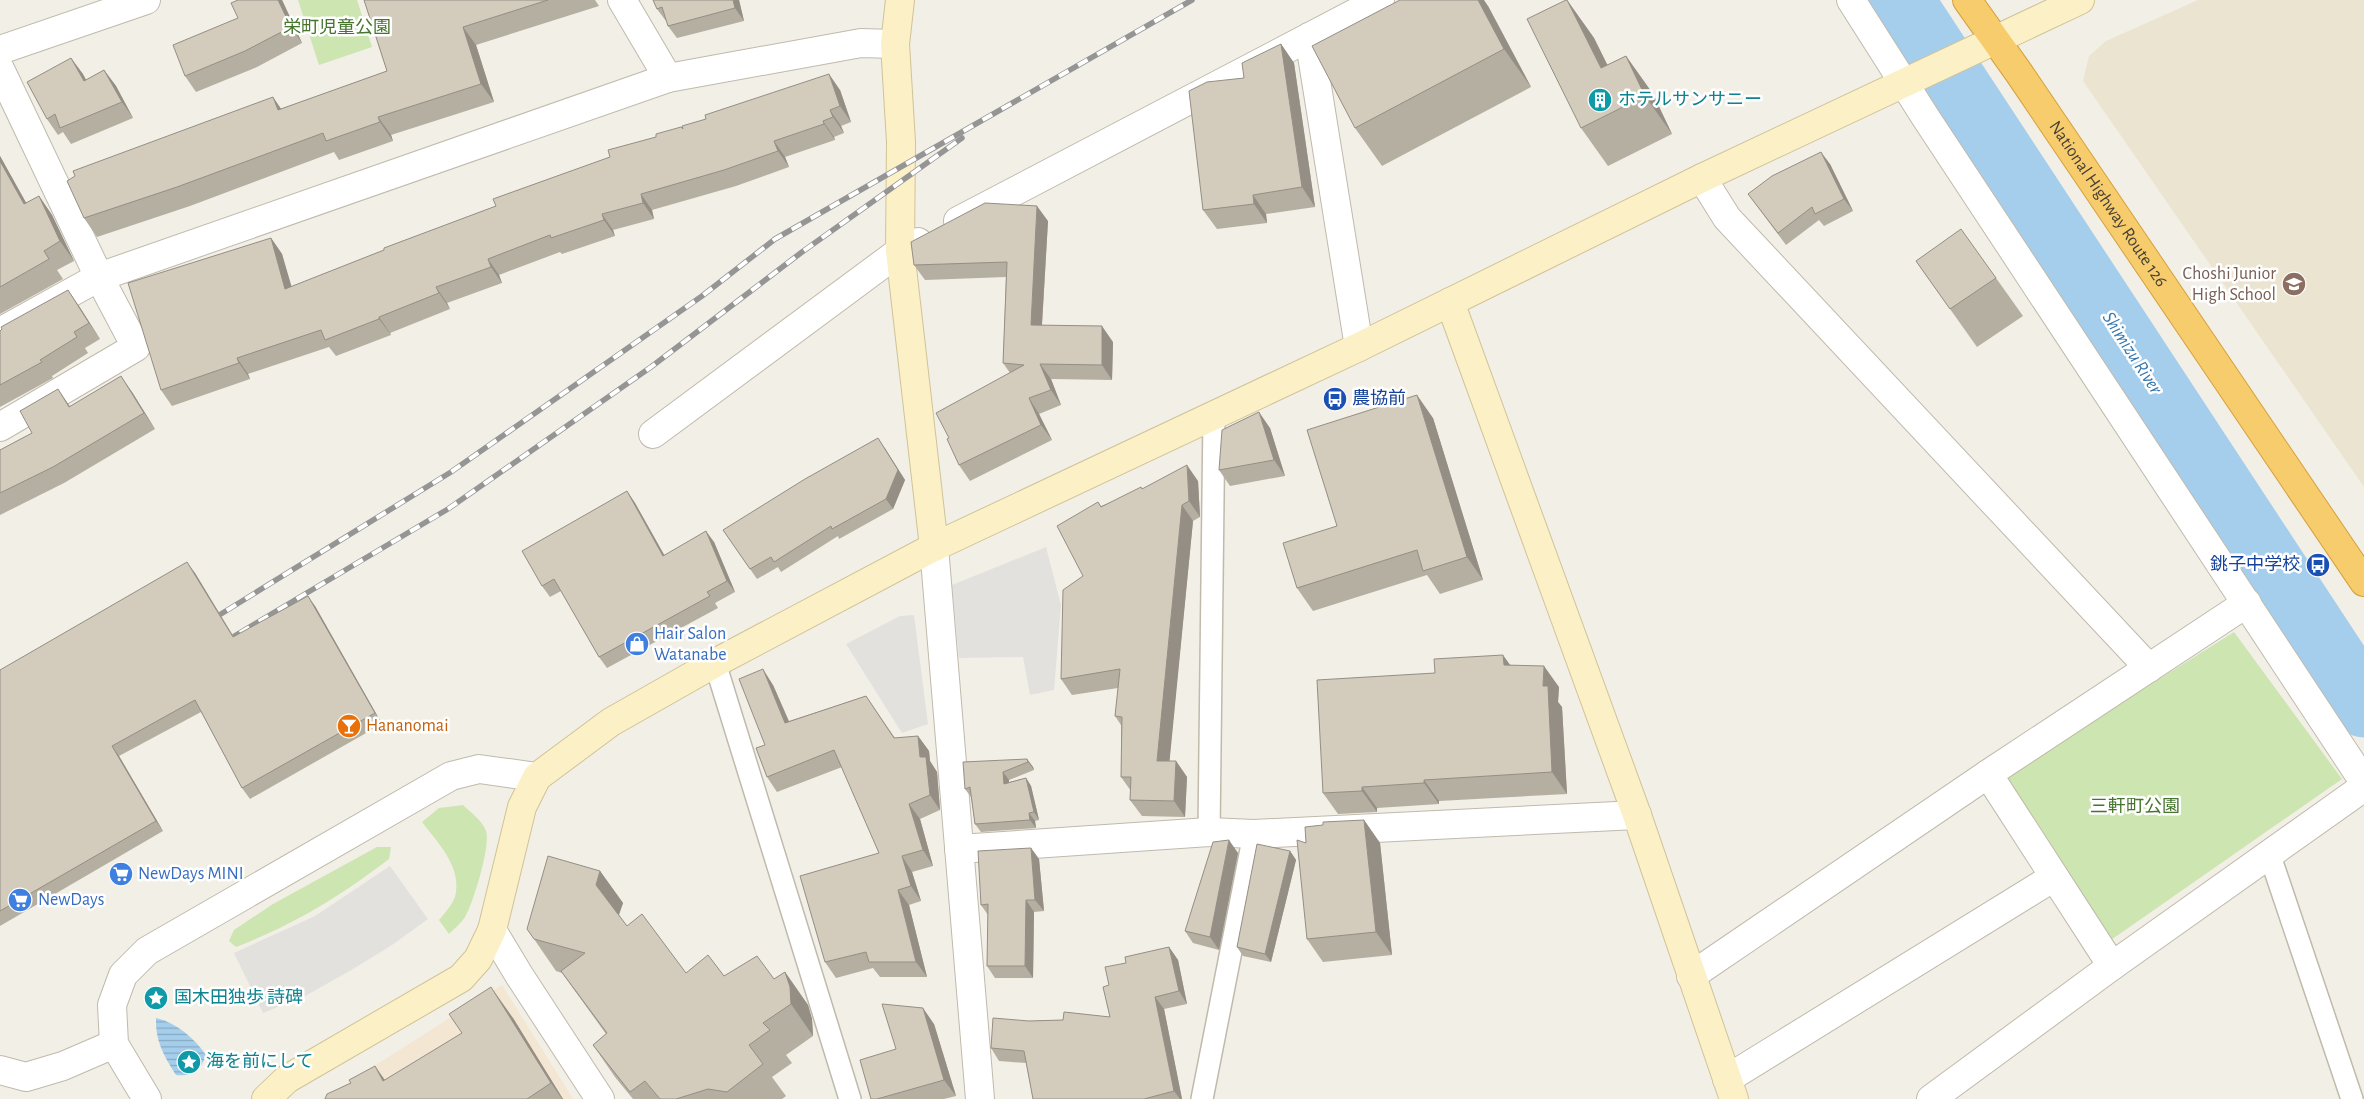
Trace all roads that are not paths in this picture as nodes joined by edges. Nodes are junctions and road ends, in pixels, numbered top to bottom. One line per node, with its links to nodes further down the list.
1 (146, 0): 11 (street)
2 (622, 0): 13 (street)
3 (900, 0): 10 (street)
4 (1380, 0): 8 (street)
5 (1851, 0): 14 (street)
6 (1967, 0): 9 (highway, National Highway Route 126)
7 (2080, 0): 9 (street)
8 (1309, 37): 16 (street); 20 (street)
9 (1995, 39): 14 (street); 25 (highway, National Highway Route 126)
10 (896, 44): 13 (street); 16 (street)
11 (0, 50)
12 (0, 69): 17 (street)
13 (668, 78): 17 (street)
14 (1905, 84): 15 (street); 26 (street)
15 (1702, 178): 18 (street); 28 (street)
16 (900, 251): 23 (street); 24 (street)
17 (99, 277): 19 (street); 22 (street)
18 (1450, 302): 20 (street); 33 (street)
19 (0, 332)
20 (1359, 347): 21 (street)
21 (1214, 415): 24 (street); 34 (lane)
22 (0, 427)
23 (653, 434)
24 (934, 547): 27 (street); 36 (street)
25 (2364, 582)
26 (2247, 603): 28 (street); 31 (street)
27 (715, 662): 30 (street); 48 (lane)
28 (2149, 668): 29 (street)
29 (1988, 774): 38 (street); 41 (street)
30 (537, 777): 39 (street); 42 (street)
31 (2364, 782)
32 (2364, 787): 37 (street)
33 (1637, 815): 35 (street); 41 (street)
34 (1209, 832): 35 (street); 36 (street)
35 (1254, 834): 50 (lane)
36 (959, 849): 49 (street)
37 (2269, 854): 40 (street); 52 (lane)
38 (2054, 877): 40 (street); 44 (street)
39 (492, 930): 46 (street); 47 (street)
40 (2112, 966): 51 (street)
41 (1691, 976): 44 (street)
42 (114, 1044): 43 (street); 45 (street)
43 (0, 1070)
44 (1731, 1089)
45 (147, 1099)
46 (266, 1099)
47 (600, 1099)
48 (850, 1099)
49 (980, 1099)
50 (1202, 1099)
51 (1932, 1099)
52 (2352, 1099)

